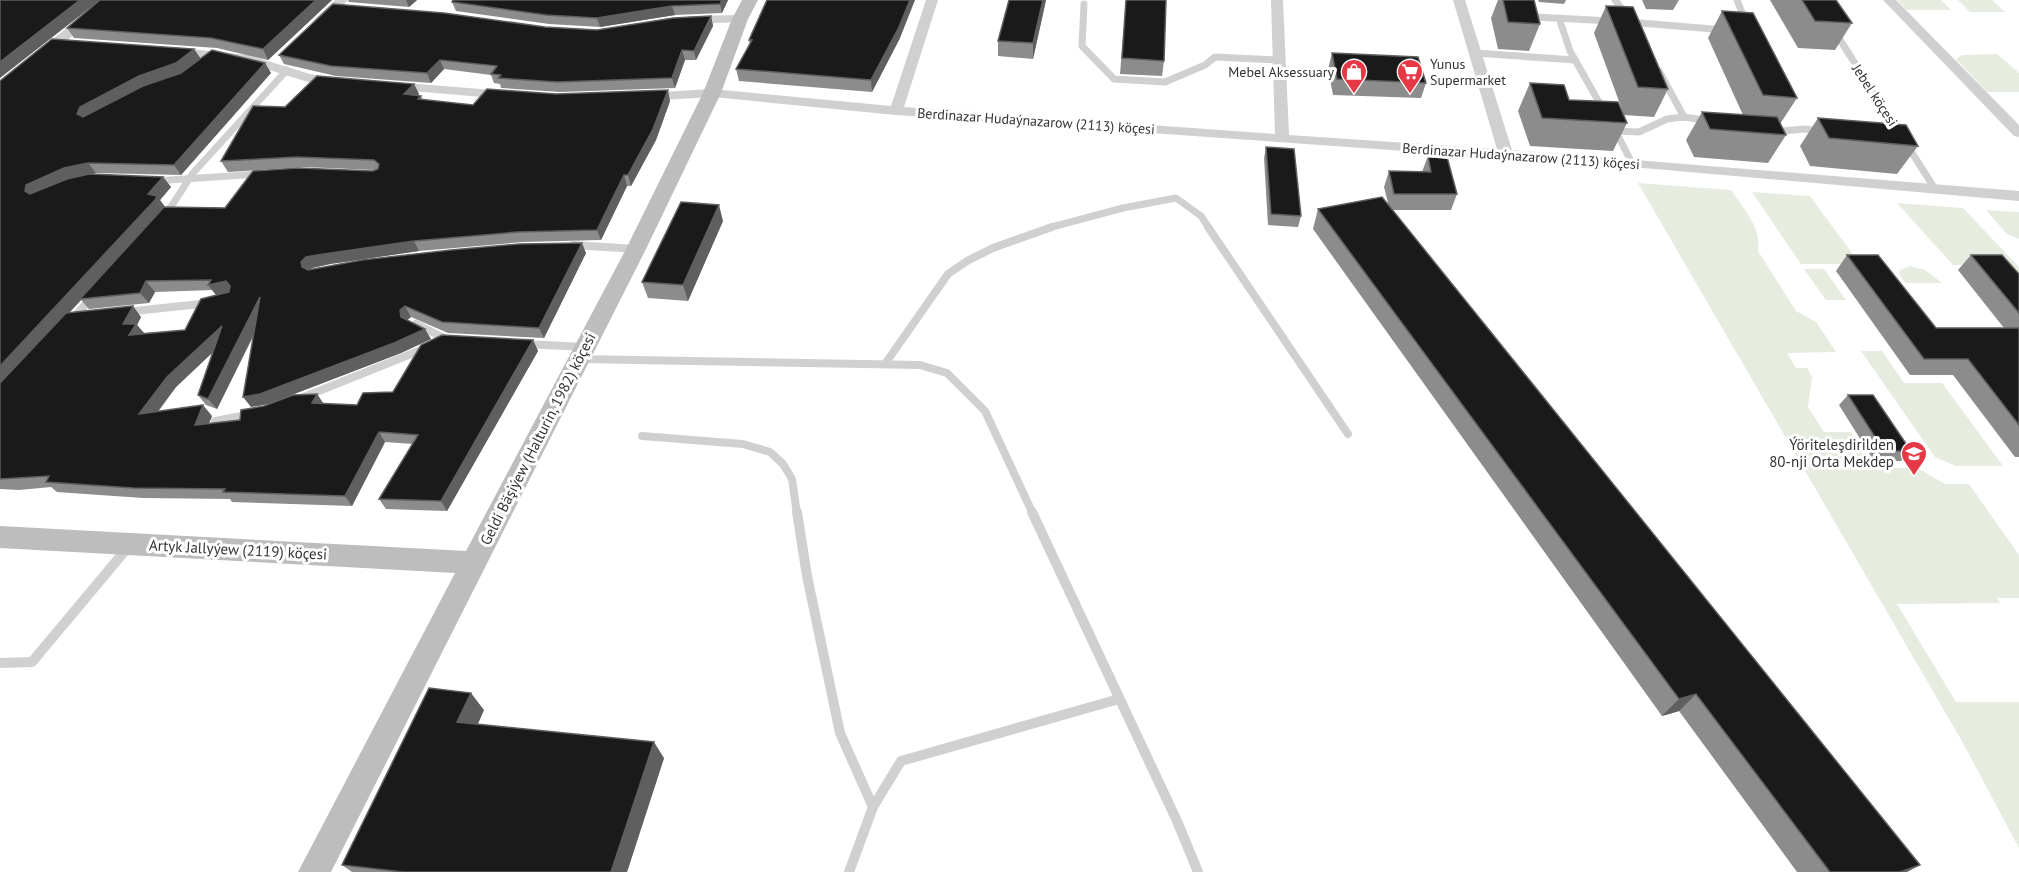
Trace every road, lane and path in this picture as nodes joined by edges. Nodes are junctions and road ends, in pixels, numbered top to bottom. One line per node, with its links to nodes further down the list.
1 (109, 0): 19 (street)
2 (932, 0): 33 (street)
3 (1277, 0): 23 (street)
4 (1459, 0): 22 (street)
5 (1516, 0): 13 (lane)
6 (1615, 0): 15 (lane)
7 (1737, 0): 15 (lane)
8 (1889, 0): 39 (street)
9 (338, 4): 11 (street); 17 (street)
10 (1084, 4): 23 (lane)
11 (356, 9)
12 (745, 10): 14 (street); 30 (street, Geldi Bäşiýew (Halturin, 1982) köçesi)
13 (1559, 18): 15 (lane); 24 (lane)
14 (675, 21)
15 (1633, 22): 18 (lane)
16 (1833, 29): 41 (lane, Jebel köçesi)
17 (308, 32)
18 (1639, 33)
19 (57, 43): 20 (street); 25 (street)
20 (80, 45)
21 (160, 50): 26 (street)
22 (1475, 54): 24 (lane); 43 (street)
23 (1279, 60): 42 (street)
24 (1575, 60): 36 (lane)
25 (32, 62)
26 (281, 64): 28 (street); 46 (lane)
27 (1656, 64): 34 (lane)
28 (354, 83)
29 (384, 85): 31 (street)
30 (712, 93): 32 (street, Berdinazar Hudaýnazarow (2113) köçesi); 33 (street, Berdinazar Hudaýnazarow (2113) köçesi); 52 (street, Geldi Bäşiýew (Halturin, 1982) köçesi)
31 (516, 95)
32 (631, 97)
33 (896, 111): 42 (street, Berdinazar Hudaýnazarow (2113) köçesi)
34 (1684, 117): 35 (lane); 36 (lane)
35 (1717, 123)
36 (1616, 131): 44 (lane)
37 (1826, 131): 38 (lane)
38 (1766, 132)
39 (2019, 133)
40 (1891, 136): 41 (lane)
41 (1902, 137): 48 (lane, Jebel köçesi)
42 (1282, 139): 43 (street, Berdinazar Hudaýnazarow (2113) köçesi)
43 (1506, 155): 44 (street, Berdinazar Hudaýnazarow (2113) köçesi)
44 (1632, 163): 48 (street, Berdinazar Hudaýnazarow (2113) köçesi)
45 (268, 174): 46 (lane)
46 (189, 179): 47 (lane); 50 (lane)
47 (144, 181)
48 (1935, 189): 49 (street, Berdinazar Hudaýnazarow (2113) köçesi)
49 (2019, 196)
50 (160, 222)
51 (561, 244): 52 (lane)
52 (636, 249): 63 (street, Geldi Bäşiýew (Halturin, 1982) köçesi)
53 (98, 291): 57 (lane)
54 (223, 300): 55 (lane)
55 (111, 313)
56 (87, 315): 57 (lane)
57 (75, 317): 59 (lane)
58 (412, 323): 60 (lane)
59 (68, 325)
60 (446, 339): 61 (lane); 65 (lane)
61 (457, 340)
62 (515, 343): 63 (lane)
63 (581, 353): 64 (lane); 72 (street, Geldi Bäşiýew (Halturin, 1982) köçesi)
64 (885, 364): 68 (lane); 74 (lane)
65 (292, 401)
66 (261, 412): 67 (lane)
67 (215, 421)
68 (1348, 434)
69 (642, 436): 75 (lane)
70 (0, 537): 71 (street, Artyk Jallyýew (2119) köçesi)
71 (131, 544): 72 (street, Artyk Jallyýew (2119) köçesi); 73 (lane)
72 (475, 563): 76 (street, Geldi Bäşiýew (Halturin, 1982) köçesi)
73 (0, 663)
74 (1119, 699): 75 (lane); 78 (lane)
75 (873, 807): 77 (lane)
76 (314, 872)
77 (849, 872)
78 (1198, 872)

